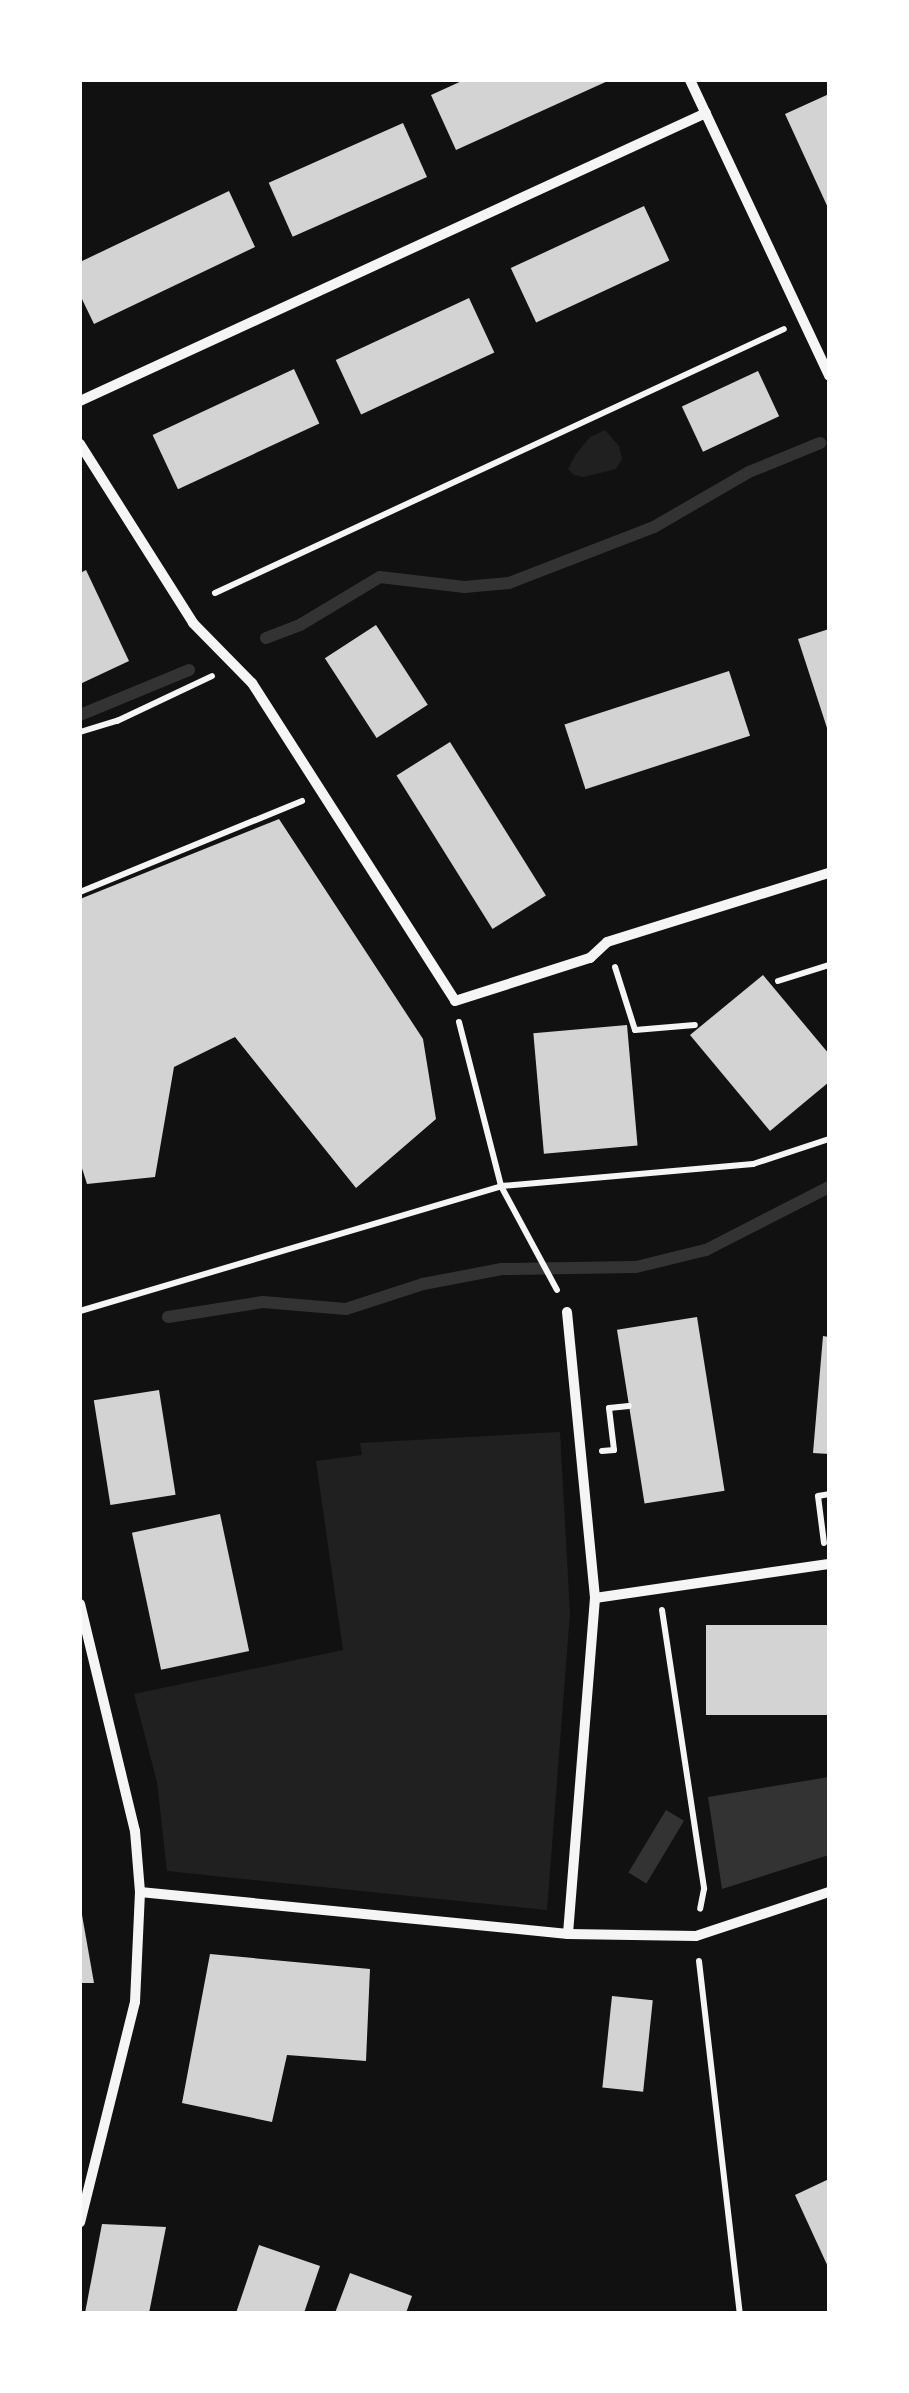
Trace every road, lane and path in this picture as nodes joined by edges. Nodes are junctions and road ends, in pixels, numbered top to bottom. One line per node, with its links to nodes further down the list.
1 (690, 80): 2 (street)
2 (706, 113): 3 (street); 5 (street)
3 (803, 320): 4 (street); 7 (path)
4 (829, 376)
5 (80, 401)
6 (80, 444): 10 (street)
7 (216, 593)
8 (216, 674): 9 (path)
9 (80, 732)
10 (322, 792): 12 (path); 16 (street)
11 (829, 873): 16 (street)
12 (80, 892)
13 (829, 964): 15 (path)
14 (618, 975): 17 (path)
15 (778, 981)
16 (455, 1001): 19 (path)
17 (694, 1024)
18 (829, 1140): 19 (path)
19 (501, 1186): 20 (path); 21 (path)
20 (562, 1300)
21 (80, 1310)
22 (567, 1312): 25 (street)
23 (829, 1494): 24 (path)
24 (828, 1564): 25 (street)
25 (595, 1598): 29 (street)
26 (80, 1604): 27 (street)
27 (140, 1892): 29 (street); 30 (street)
28 (829, 1892): 29 (street)
29 (568, 1934)
30 (80, 2222)

